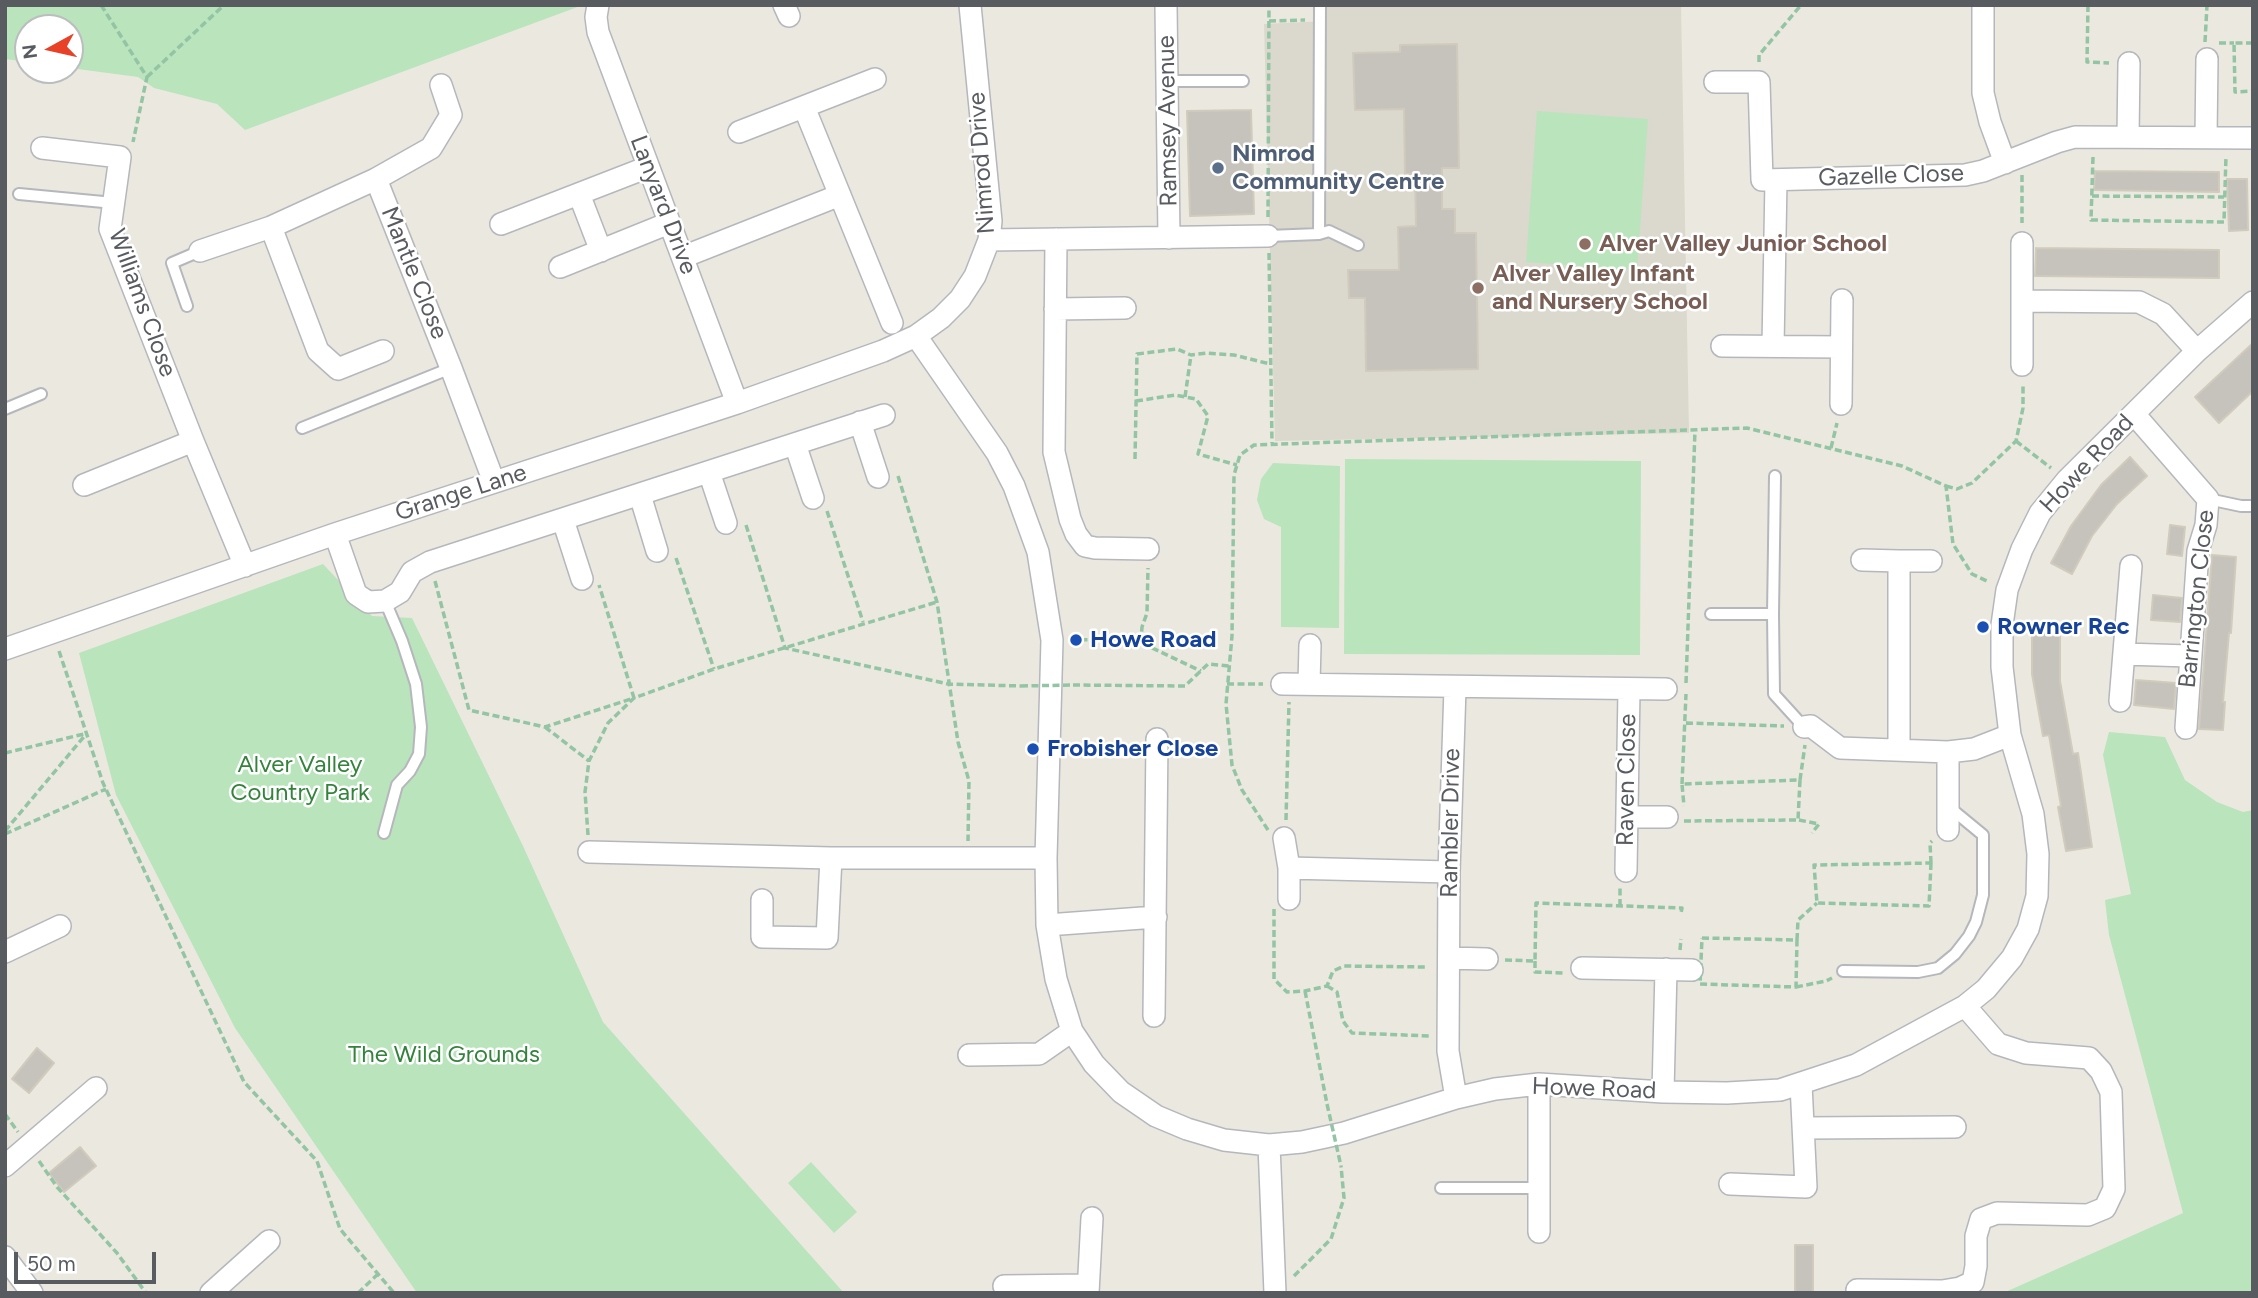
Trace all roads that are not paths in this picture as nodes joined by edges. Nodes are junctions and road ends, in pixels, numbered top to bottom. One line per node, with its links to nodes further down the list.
1 (598, 5): 20 (street, Lanyard Drive)
2 (970, 5): 34 (street, Nimrod Drive)
3 (1166, 5): 9 (street, Ramsey Avenue)
4 (1320, 5): 30 (lane)
5 (1983, 5): 19 (street)
6 (2207, 60): 16 (street)
7 (2129, 63): 15 (street)
8 (875, 79): 13 (street)
9 (1167, 81): 10 (lane); 32 (street, Ramsey Avenue)
10 (1243, 81)
11 (1715, 82): 22 (street)
12 (441, 85): 21 (street, Mantle Close)
13 (804, 107): 14 (street); 25 (street)
14 (739, 132)
15 (2128, 137): 16 (street, Gazelle Close); 19 (street, Gazelle Close)
16 (2217, 137): 17 (street, Gazelle Close)
17 (2253, 138)
18 (42, 148): 26 (street, Williams Close)
19 (2013, 160): 22 (street, Gazelle Close)
20 (648, 167): 24 (street); 27 (street, Lanyard Drive)
21 (376, 179): 29 (street, Mantle Close); 55 (street, Mantle Close)
22 (1776, 180): 50 (street)
23 (19, 194): 26 (lane)
24 (579, 194): 28 (street); 38 (street)
25 (840, 195): 39 (street); 47 (street)
26 (114, 203): 64 (street, Williams Close)
27 (669, 223): 38 (street); 39 (street, Lanyard Drive)
28 (501, 224)
29 (271, 227): 37 (street, Mantle Close); 52 (street)
30 (1319, 234): 31 (lane); 36 (lane)
31 (1268, 236): 32 (street)
32 (1170, 237): 33 (street)
33 (1056, 239): 34 (street); 45 (street)
34 (989, 240): 48 (street, Nimrod Drive)
35 (2022, 243): 42 (street)
36 (1358, 245)
37 (200, 251): 44 (lane)
38 (601, 251): 40 (street)
39 (683, 257): 57 (street, Lanyard Drive)
40 (560, 267)
41 (1842, 300): 51 (street)
42 (2023, 301): 53 (street); 54 (street)
43 (2253, 302): 53 (street, Howe Road)
44 (187, 306)
45 (1055, 309): 46 (street); 78 (street)
46 (1125, 309)
47 (892, 323)
48 (916, 336): 57 (street, Grange Lane); 113 (street, Howe Road)
49 (1722, 346): 50 (street)
50 (1773, 346): 51 (street)
51 (1840, 347): 58 (street)
52 (383, 351)
53 (2197, 351): 60 (street, Howe Road)
54 (2022, 365)
55 (452, 368): 63 (lane, Mantle Close); 69 (street, Mantle Close)
56 (41, 394): 59 (lane)
57 (737, 402): 69 (street, Grange Lane)
58 (1841, 404)
59 (5, 409)
60 (2134, 414): 73 (street, Barrington Close); 101 (street, Howe Road)
61 (884, 415): 62 (street)
62 (860, 422): 65 (street); 68 (street)
63 (302, 428)
64 (192, 441): 70 (street); 83 (street, Williams Close)
65 (795, 444): 66 (street); 72 (street)
66 (709, 472): 71 (street); 76 (street)
67 (1775, 476): 88 (lane)
68 (878, 477)
69 (494, 482): 77 (street, Grange Lane)
70 (84, 485)
71 (640, 495): 75 (street); 79 (street)
72 (813, 498)
73 (2208, 499): 74 (lane); 92 (street, Barrington Close)
74 (2253, 506)
75 (563, 520): 85 (street); 86 (street)
76 (726, 523)
77 (335, 534): 83 (street, Grange Lane); 86 (street)
78 (1148, 549)
79 (657, 551)
80 (1862, 560): 81 (street)
81 (1899, 561): 82 (street); 103 (street)
82 (1931, 561)
83 (245, 566): 90 (street, Grange Lane)
84 (2131, 566): 91 (street)
85 (582, 579)
86 (385, 601): 109 (lane)
87 (1711, 614): 88 (lane)
88 (1773, 614): 99 (lane)
89 (1310, 645): 94 (street)
90 (5, 649)
91 (2124, 654): 92 (street); 98 (street)
92 (2189, 656): 100 (street, Barrington Close)
93 (1282, 684): 94 (street, Raven Close)
94 (1309, 684): 95 (street, Raven Close)
95 (1455, 688): 97 (street, Raven Close); 116 (street, Rambler Drive)
96 (1666, 689): 97 (street, Raven Close)
97 (1629, 690): 106 (street, Raven Close)
98 (2120, 701)
99 (1807, 726): 103 (street)
100 (2186, 728)
101 (2010, 735): 104 (street); 129 (street, Howe Road)
102 (1157, 739): 119 (street)
103 (1899, 749): 104 (street)
104 (1948, 752): 105 (street)
105 (1949, 807): 108 (street); 128 (lane)
106 (1626, 817): 107 (street); 115 (street, Raven Close)
107 (1667, 817)
108 (1948, 830)
109 (384, 833)
110 (1285, 834): 114 (street)
111 (589, 852): 112 (street)
112 (831, 858): 113 (street); 118 (street)
113 (1046, 858): 120 (street, Howe Road)
114 (1289, 868): 116 (street); 117 (street)
115 (1626, 871)
116 (1449, 872): 123 (street, Rambler Drive)
117 (1289, 899)
118 (762, 901)
119 (1156, 917): 120 (street); 130 (street)
120 (1047, 925): 131 (street, Howe Road)
121 (60, 926): 122 (street)
122 (5, 952)
123 (1449, 958): 124 (street); 137 (street, Rambler Drive)
124 (1487, 959)
125 (1581, 968): 126 (street)
126 (1665, 969): 127 (street); 136 (street)
127 (1692, 970)
128 (1843, 971)
129 (1965, 1006): 134 (street, Howe Road); 152 (street)
130 (1154, 1016)
131 (1073, 1031): 132 (street); 140 (street, Howe Road)
132 (969, 1055)
133 (1539, 1084): 136 (street, Howe Road); 137 (street, Howe Road); 144 (street)
134 (1801, 1084): 136 (street, Howe Road); 139 (street)
135 (96, 1088): 141 (street)
136 (1663, 1092)
137 (1456, 1098): 140 (street, Howe Road)
138 (1955, 1127): 139 (street)
139 (1804, 1129): 142 (street)
140 (1269, 1145): 151 (street)
141 (5, 1166)
142 (1730, 1184)
143 (1441, 1188): 144 (lane)
144 (1539, 1188): 146 (street)
145 (1092, 1218): 150 (street)
146 (1539, 1232)
147 (269, 1241): 154 (street)
148 (5, 1257): 153 (street)
149 (1004, 1286): 150 (street)
150 (1088, 1289)
151 (1275, 1289)
152 (1857, 1290)
153 (32, 1293)
154 (211, 1293)

